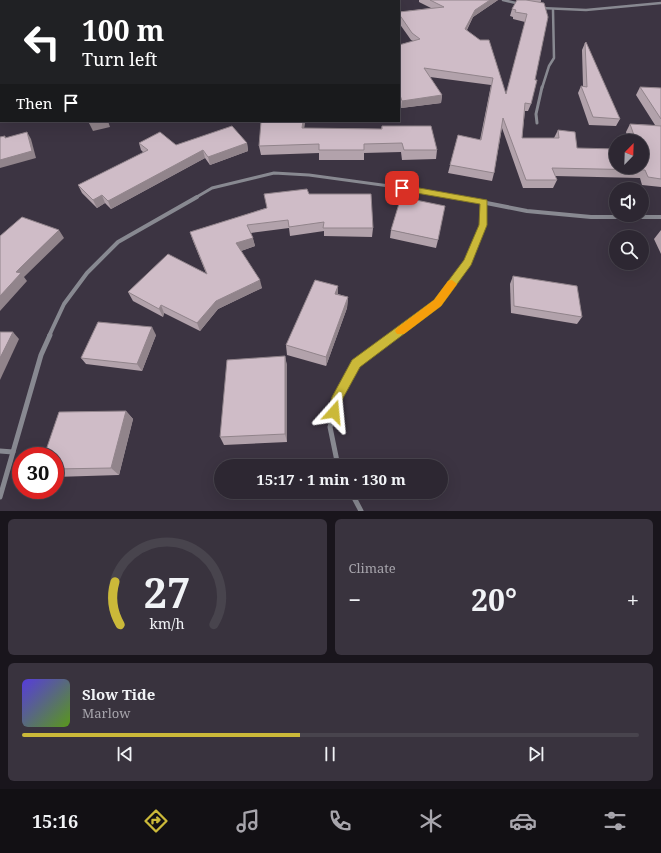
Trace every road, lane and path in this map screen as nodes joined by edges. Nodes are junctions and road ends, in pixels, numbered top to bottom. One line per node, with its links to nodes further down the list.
1 (503, 0): 3 (street)
2 (661, 3): 5 (street)
3 (525, 5)
4 (536, 7): 5 (street)
5 (553, 10): 6 (street)
6 (537, 123)
7 (484, 202): 8 (street); 9 (street); 12 (street)
8 (661, 217)
9 (13, 447)
10 (0, 451): 11 (street)
11 (12, 452): 13 (street)
12 (337, 459)
13 (0, 497)
14 (354, 499): 15 (street)
15 (360, 511)

